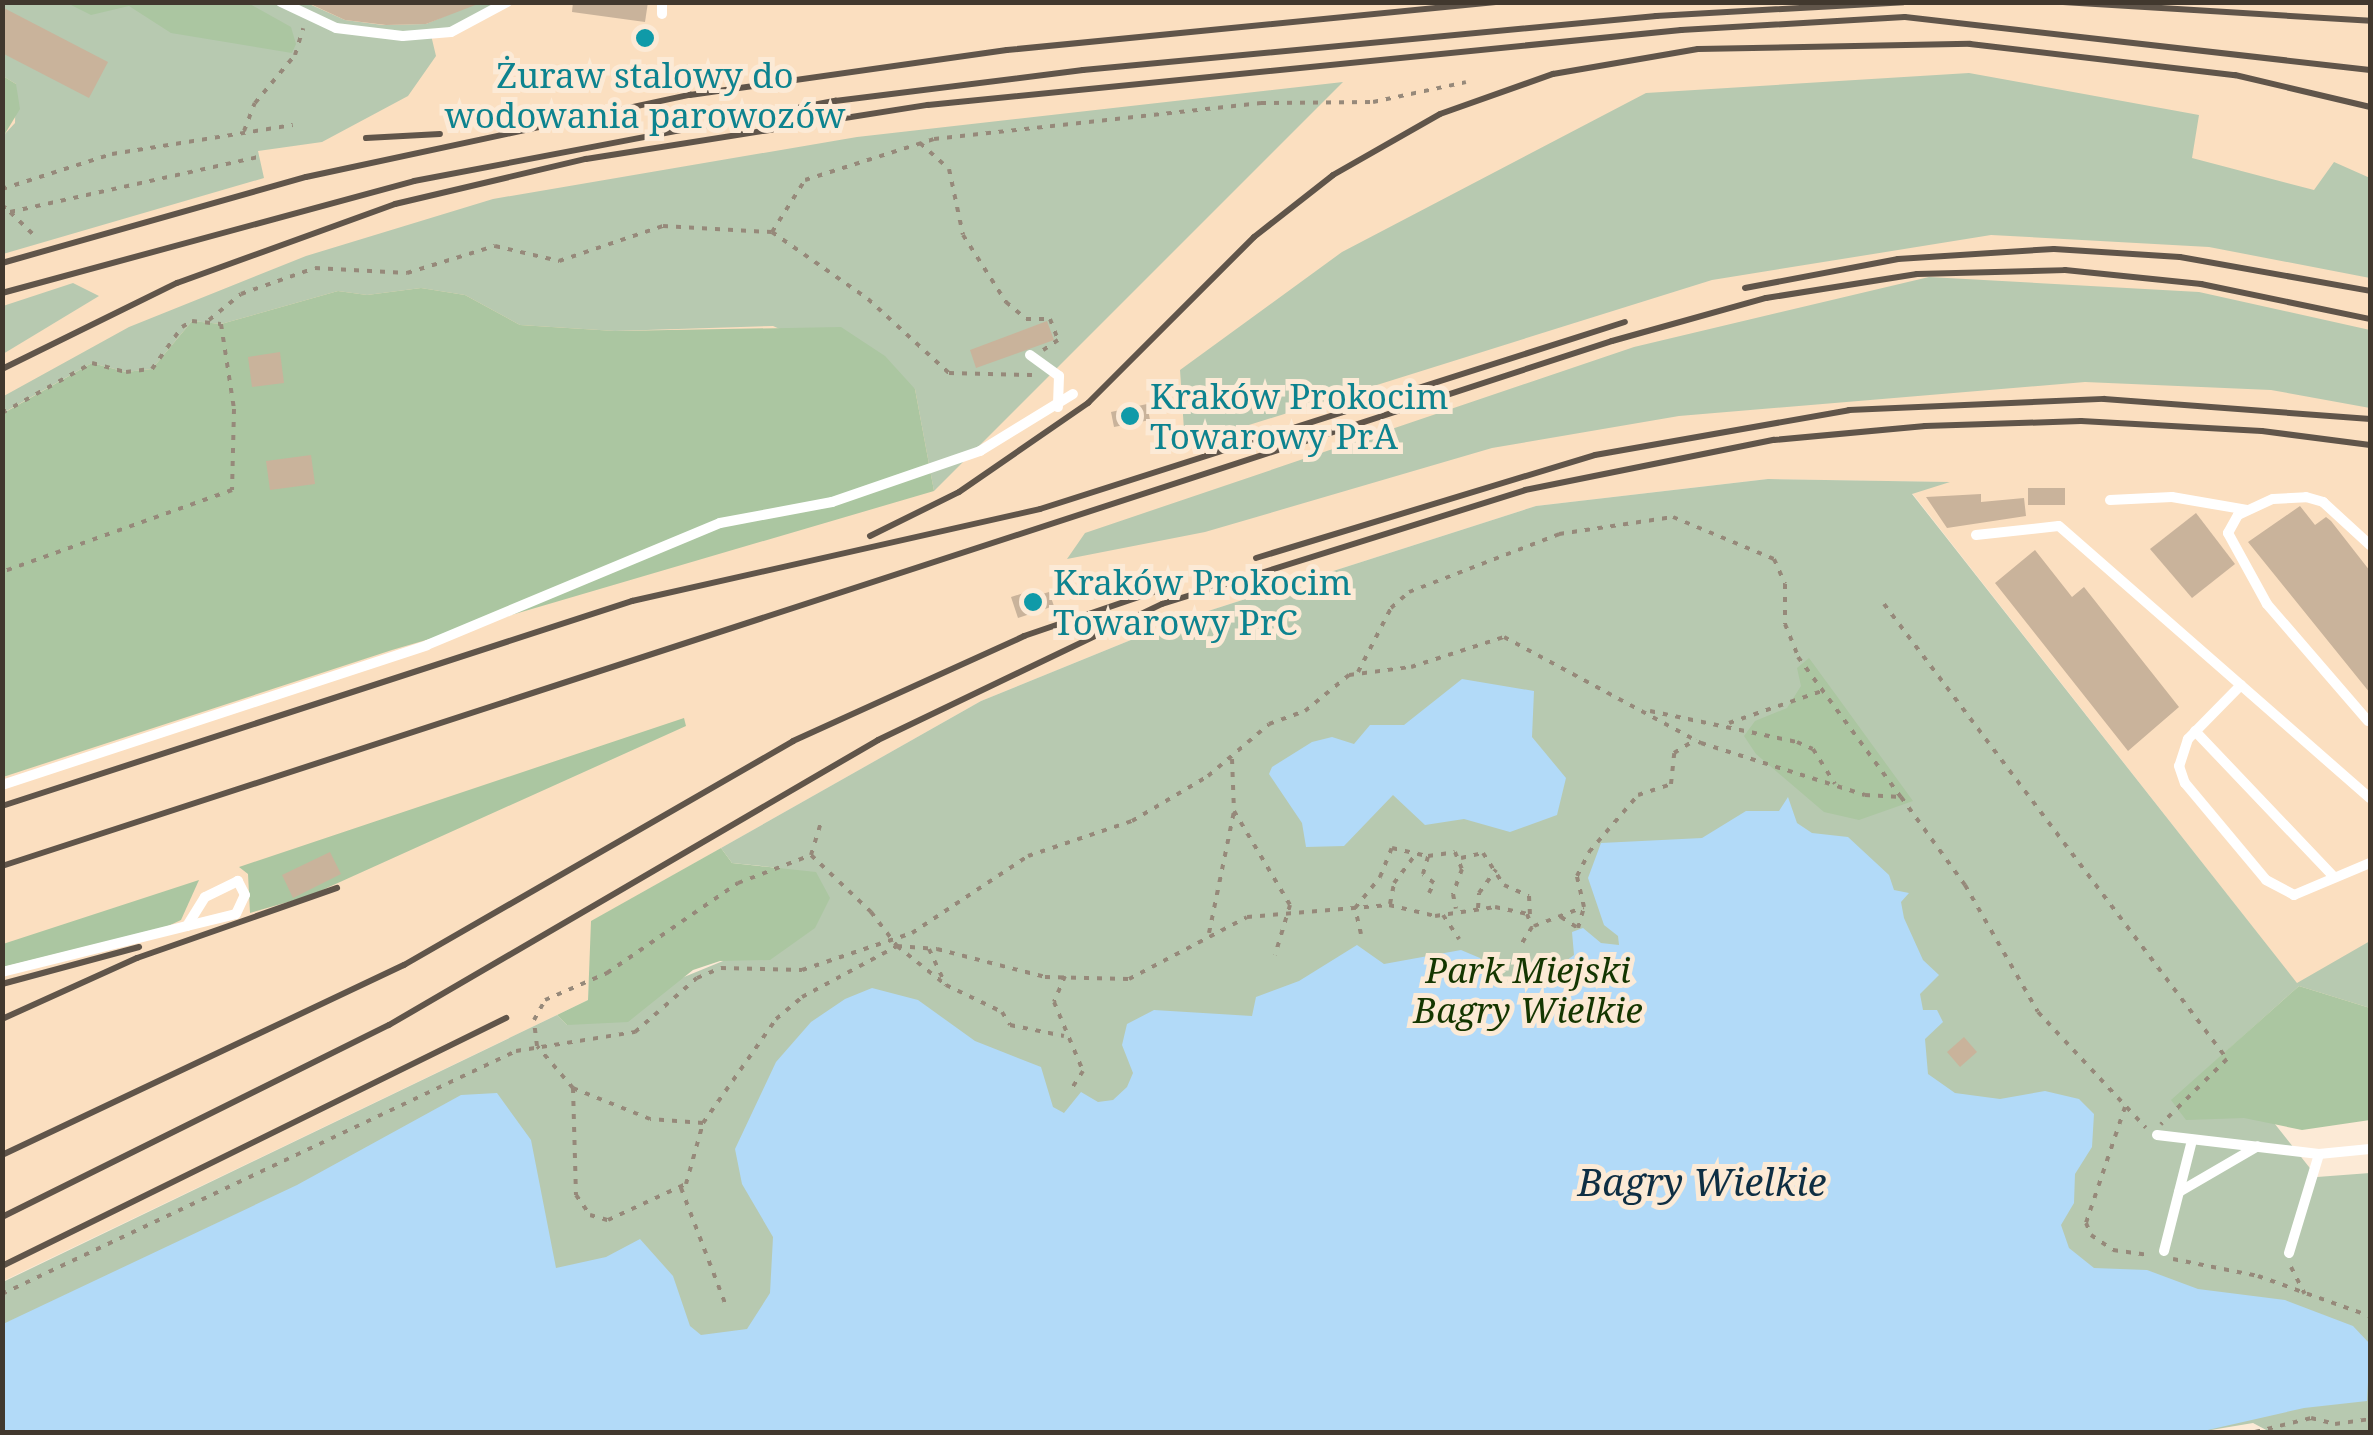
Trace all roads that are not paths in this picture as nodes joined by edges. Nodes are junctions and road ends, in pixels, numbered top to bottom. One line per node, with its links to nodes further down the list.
1 (281, 2): 2 (lane)
2 (507, 2)
3 (1030, 355): 5 (lane)
4 (1073, 394): 5 (lane)
5 (1058, 407): 13 (lane)
6 (2110, 500): 7 (lane)
7 (2248, 510): 9 (lane); 11 (lane)
8 (1976, 535): 10 (lane)
9 (2370, 545)
10 (2240, 685): 12 (lane); 14 (lane)
11 (2368, 721)
12 (2195, 731): 16 (lane); 16 (lane)
13 (2, 785)
14 (2370, 798)
15 (2370, 863): 16 (lane)
16 (2332, 875)
17 (187, 926): 17 (lane); 18 (lane)
18 (2, 972)
19 (2157, 1134): 20 (lane)
20 (2192, 1140): 21 (lane); 24 (lane)
21 (2258, 1146): 23 (lane); 24 (lane)
22 (2370, 1150): 23 (lane)
23 (2319, 1154): 26 (lane)
24 (2179, 1192): 25 (lane)
25 (2164, 1251)
26 (2290, 1252)

